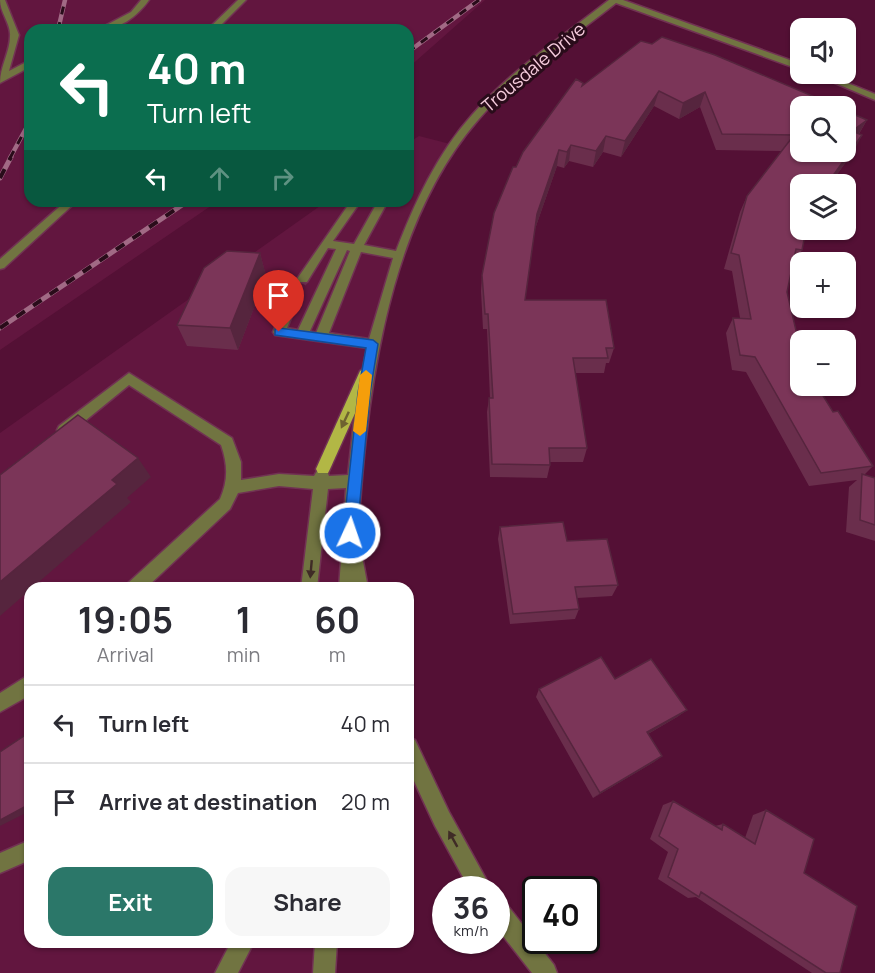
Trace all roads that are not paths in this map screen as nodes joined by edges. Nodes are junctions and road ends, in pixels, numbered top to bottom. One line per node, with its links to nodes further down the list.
1 (1, 0): 9 (street)
2 (145, 0): 5 (street)
3 (242, 0): 6 (street)
4 (615, 0): 7 (street); 18 (street, Trousdale Drive)
5 (113, 24)
6 (217, 24)
7 (790, 63)
8 (24, 66): 9 (street)
9 (1, 79)
10 (843, 84): 11 (street)
11 (875, 97)
12 (65, 207): 19 (street)
13 (352, 207): 15 (street)
14 (381, 207): 17 (street)
15 (325, 244): 16 (street); 20 (street)
16 (344, 246): 17 (street); 22 (street)
17 (357, 249): 18 (street); 23 (street)
18 (399, 255): 24 (street, Trousdale Drive)
19 (0, 265)
20 (303, 279)
21 (293, 298): 22 (street)
22 (302, 334): 23 (street)
23 (321, 337): 24 (street)
24 (373, 344): 25 (street, Trousdale Drive)
25 (367, 371): 27 (main road, one-way to 27); 28 (street, Trousdale Drive)
26 (55, 436): 29 (street)
27 (322, 476): 28 (street); 29 (street); 32 (street, one-way to 32)
28 (354, 481): 30 (street, Trousdale Drive)
29 (233, 487): 31 (street)
30 (350, 533): 33 (street, Trousdale Drive); 34 (street)
31 (140, 582)
32 (310, 582)
33 (347, 582)
34 (359, 582)
35 (24, 689): 36 (street)
36 (0, 703)
37 (414, 760): 40 (street, one-way to 37)
38 (24, 853): 39 (street)
39 (0, 863)
40 (474, 876)
41 (510, 927): 46 (street)
42 (240, 948): 44 (street)
43 (326, 948): 45 (street)
44 (226, 973)
45 (324, 973)
46 (546, 973)

